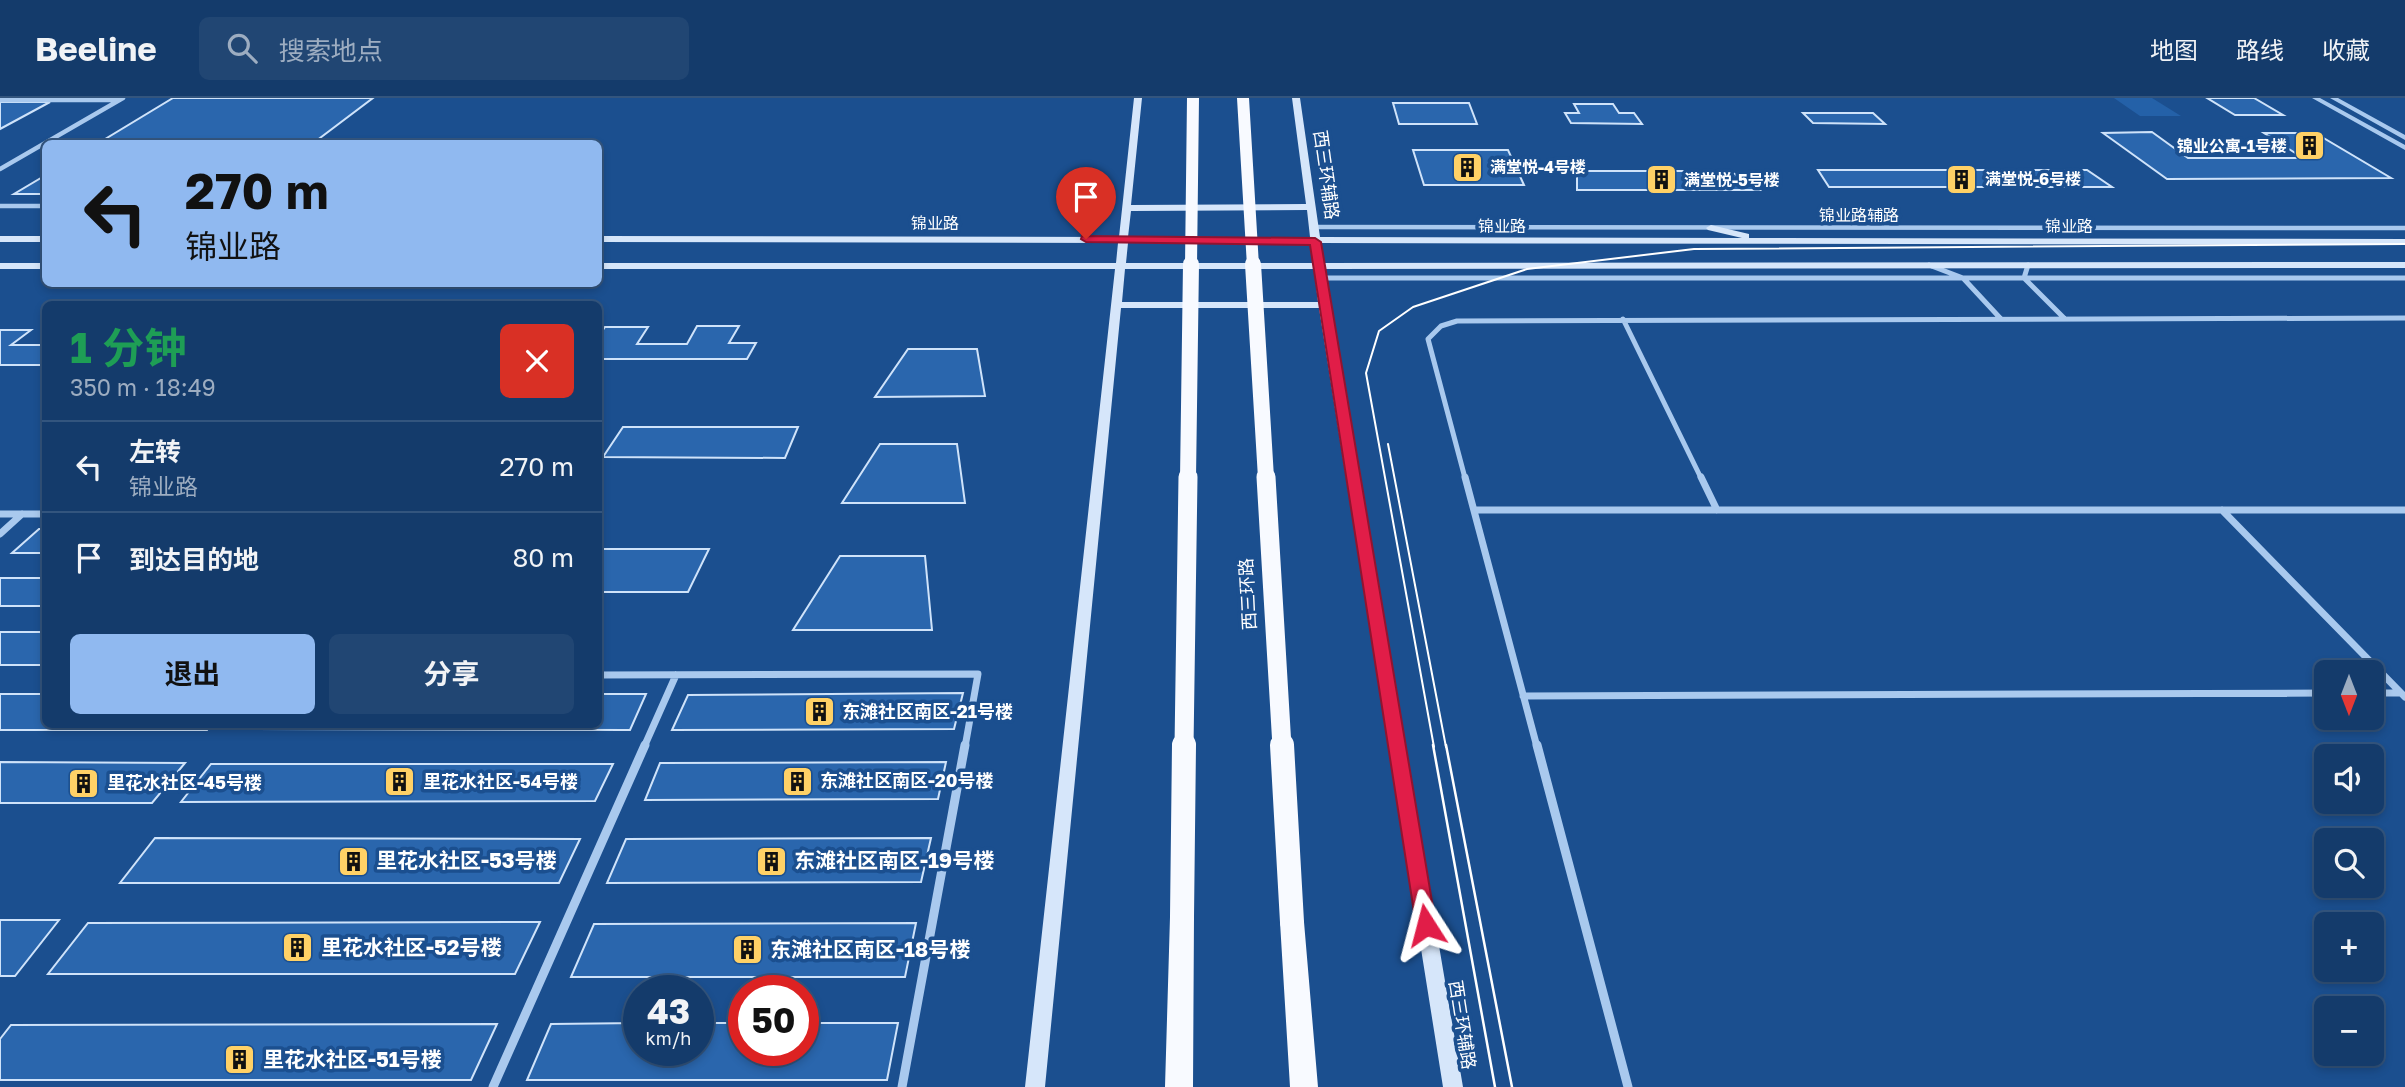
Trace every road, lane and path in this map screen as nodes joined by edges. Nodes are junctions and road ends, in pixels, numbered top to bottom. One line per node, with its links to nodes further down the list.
1 (1138, 98): 17 (main road)
2 (1193, 98): 61 (highway, bridge)
3 (1243, 98): 62 (highway, 西三环路, bridge)
4 (1296, 98): 16 (main road, 西三环辅路)
5 (2315, 98): 12 (street)
6 (2333, 98): 9 (street)
7 (121, 99): 8 (street); 10 (street)
8 (0, 100)
9 (2405, 138)
10 (50, 140)
11 (42, 145): 13 (street)
12 (2405, 148)
13 (0, 169)
14 (0, 206): 15 (street)
15 (42, 206)
16 (1311, 207): 17 (main road); 20 (main road, 西三环辅路)
17 (1128, 208): 24 (main road)
18 (1711, 228): 19 (street, 锦业路辅路); 20 (street, 锦业路辅路); 25 (main road)
19 (2405, 228)
20 (1314, 234): 24 (main road, 锦业路); 25 (main road, 锦业路); 34 (main road, 西三环辅路)
21 (0, 239): 22 (main road)
22 (42, 239)
23 (602, 239): 24 (main road, 锦业路)
24 (1125, 239): 33 (main road)
25 (1771, 242): 26 (main road, 锦业路)
26 (2405, 242)
27 (1929, 265): 28 (main road); 34 (main road); 35 (street)
28 (2028, 265): 29 (main road); 36 (street)
29 (2405, 265)
30 (0, 266): 31 (main road)
31 (42, 266)
32 (602, 266): 33 (main road)
33 (1122, 266): 34 (main road); 38 (main road)
34 (1320, 272): 35 (street); 39 (main road, 西三环辅路)
35 (1963, 278): 36 (street); 42 (street)
36 (2024, 278): 37 (street); 43 (street)
37 (2405, 278)
38 (1118, 305): 39 (main road); 60 (main road)
39 (1324, 305): 63 (main road, 西三环辅路)
40 (1623, 318): 42 (street); 44 (street); 45 (street)
41 (2405, 318): 43 (street)
42 (2001, 319): 43 (street)
43 (2065, 319)
44 (1474, 510): 45 (street); 57 (street)
45 (1717, 510): 46 (street)
46 (2222, 510): 47 (street); 56 (street)
47 (2405, 510)
48 (0, 514): 49 (street)
49 (22, 514): 50 (street); 51 (street)
50 (42, 514)
51 (0, 534)
52 (602, 675): 53 (street)
53 (676, 675): 58 (street); 59 (street)
54 (2314, 693): 57 (street)
55 (2384, 693): 56 (street)
56 (2404, 694)
57 (1523, 696): 64 (street)
58 (493, 1087)
59 (902, 1087)
60 (1035, 1087)
61 (1179, 1087)
62 (1304, 1087)
63 (1452, 1087)
64 (1628, 1087)

